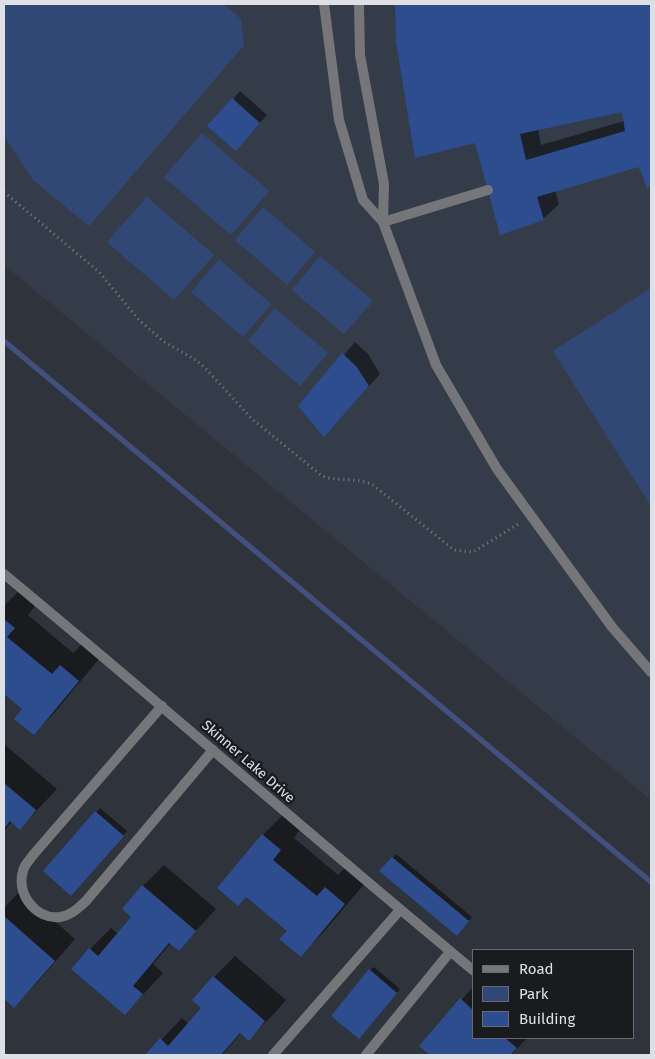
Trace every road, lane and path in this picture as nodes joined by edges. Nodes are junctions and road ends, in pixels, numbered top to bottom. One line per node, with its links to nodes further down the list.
1 (324, 4): 5 (street)
2 (359, 4): 5 (street)
3 (488, 190): 5 (street)
4 (4, 192): 6 (path)
5 (383, 222): 6 (street)
6 (530, 517): 8 (street)
7 (4, 574): 9 (street, Skinner Lake Drive)
8 (651, 672)
9 (162, 706): 10 (street, Skinner Lake Drive); 10 (street)
10 (214, 750): 11 (street, Skinner Lake Drive)
11 (400, 910): 12 (street, Skinner Lake Drive); 15 (street)
12 (450, 952): 13 (street, Skinner Lake Drive); 14 (street)
13 (472, 969)
14 (368, 1054)
15 (273, 1055)

